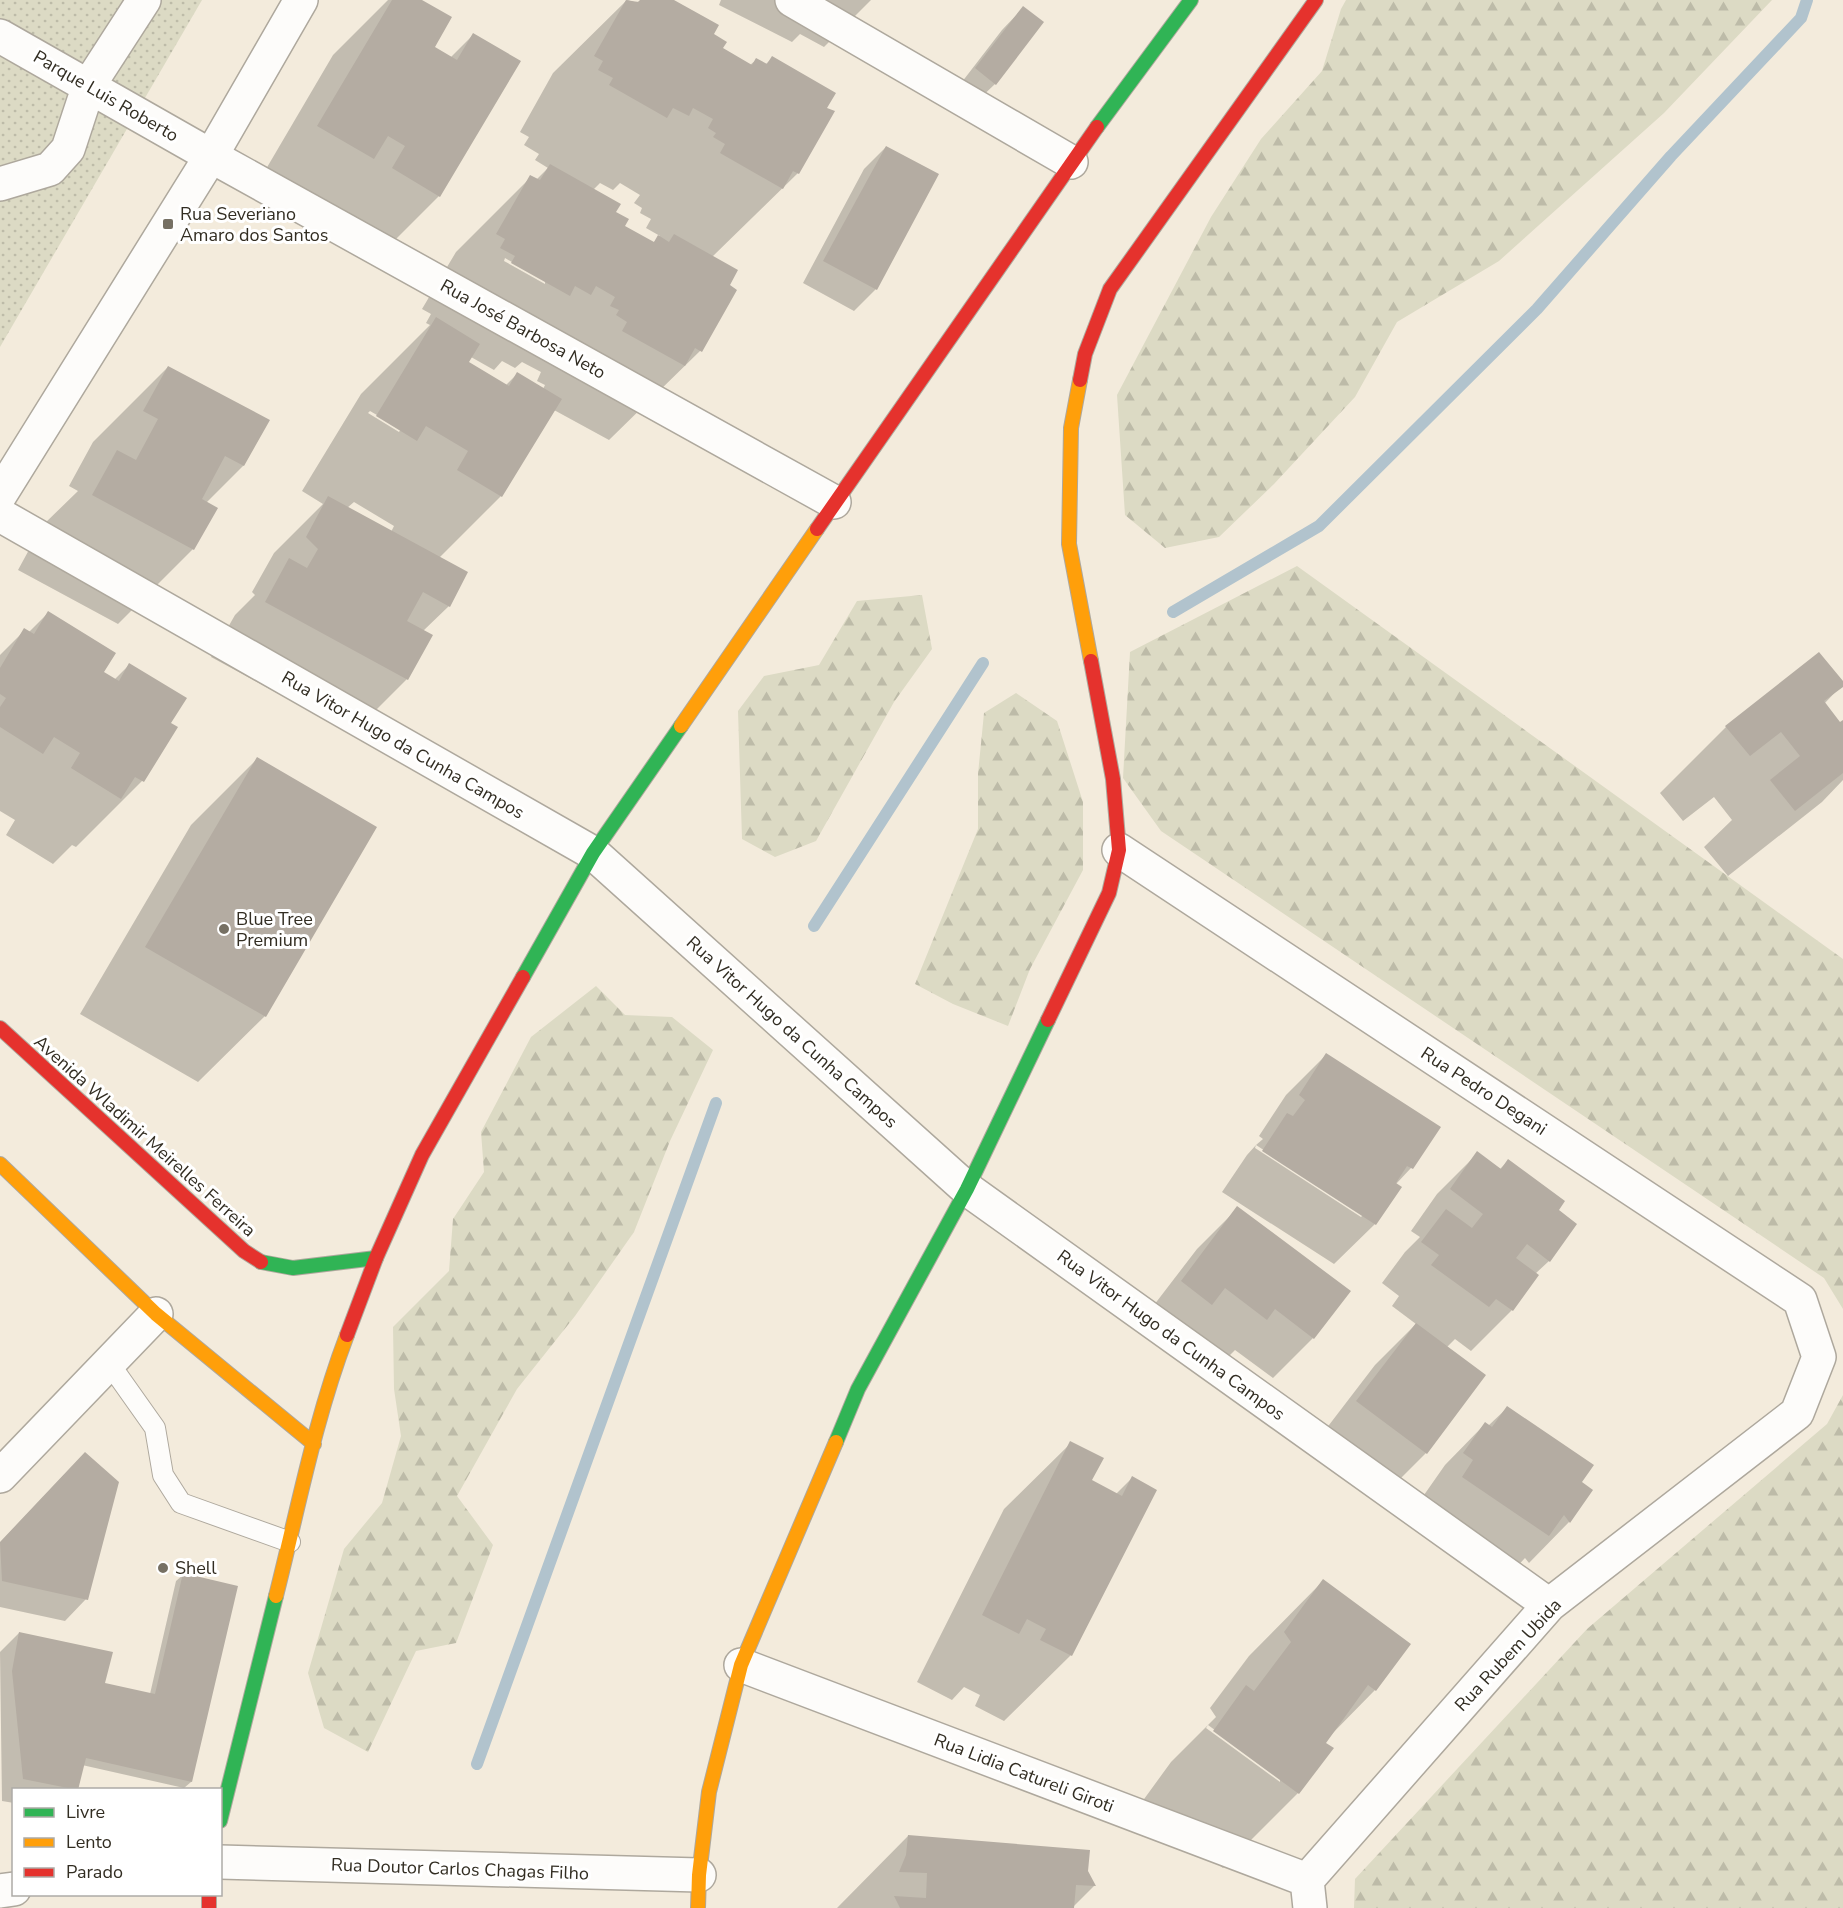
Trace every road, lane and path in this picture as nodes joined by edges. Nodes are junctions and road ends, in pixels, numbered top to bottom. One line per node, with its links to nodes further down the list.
1 (144, 0): 7 (street)
2 (302, 0): 8 (street)
3 (792, 0): 9 (street)
4 (1191, 0): 9 (main road)
5 (1316, 0): 14 (main road)
6 (0, 36): 7 (street, Parque Luis Roberto)
7 (89, 85): 8 (street, Parque Luis Roberto); 10 (street)
8 (211, 156): 11 (street); 12 (street, Rua José Barbosa Neto)
9 (1071, 162): 12 (main road)
10 (0, 184)
11 (0, 495)
12 (834, 502): 15 (main road)
13 (0, 514): 15 (street, Rua Vitor Hugo da Cunha Campos)
14 (1119, 850): 18 (main road); 21 (street, Rua Pedro Degani)
15 (593, 853): 18 (street, Rua Vitor Hugo da Cunha Campos); 19 (main road)
16 (0, 1028): 19 (main road, Avenida Wladimir Meirelles Ferreira)
17 (0, 1164): 20 (main road)
18 (968, 1189): 26 (street, Rua Vitor Hugo da Cunha Campos); 27 (main road)
19 (376, 1258): 23 (main road)
20 (156, 1314): 22 (street); 23 (main road)
21 (1819, 1357): 26 (street, Rua Rubem Ubida)
22 (109, 1363): 24 (street); 25 (lane)
23 (314, 1444): 25 (main road)
24 (0, 1476)
25 (290, 1542): 28 (main road)
26 (1549, 1605): 31 (street, Rua Rubem Ubida)
27 (741, 1665): 30 (main road); 31 (street, Rua Lidia Catureli Giroti)
28 (222, 1813)
29 (222, 1862): 30 (street, Rua Doutor Carlos Chagas Filho)
30 (699, 1875): 32 (main road)
31 (1308, 1894)
32 (698, 1908)

